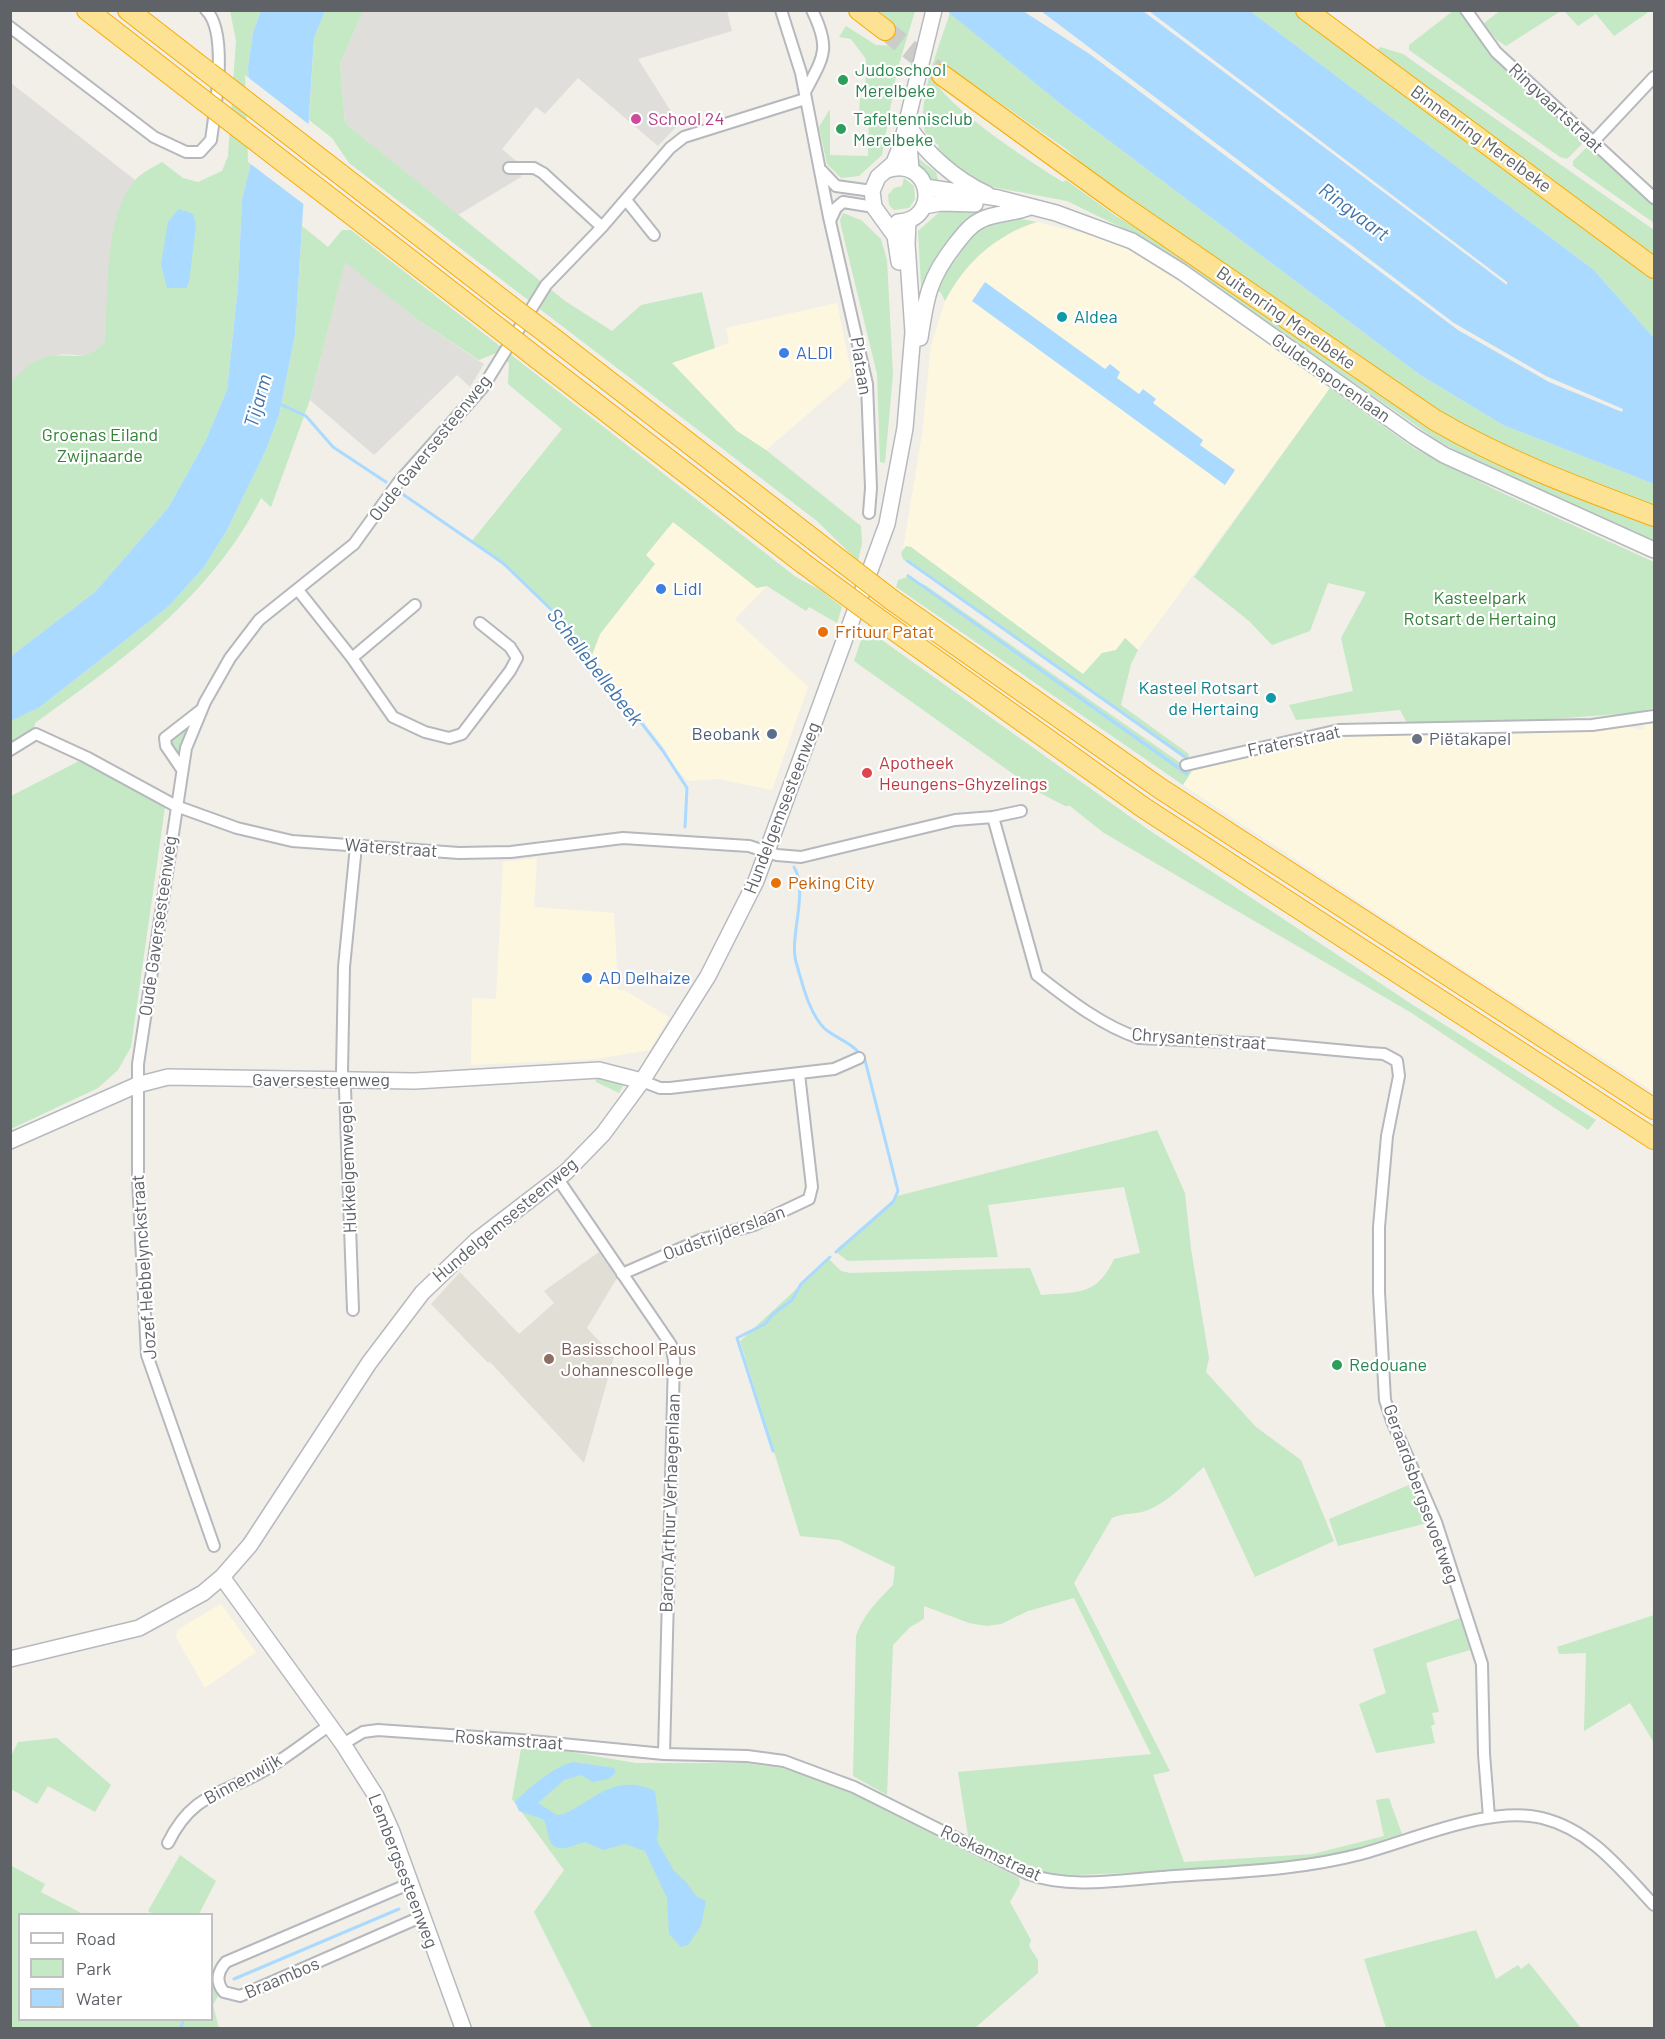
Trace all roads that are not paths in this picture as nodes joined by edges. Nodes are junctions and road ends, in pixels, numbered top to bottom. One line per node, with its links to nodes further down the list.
1 (87, 10): 62 (highway, bridge)
2 (128, 10): 61 (highway, bridge)
3 (206, 10): 10 (street)
4 (781, 10): 14 (street, Plataan)
5 (812, 10): 14 (street)
6 (859, 10): 11 (highway)
7 (934, 10): 15 (main road)
8 (1306, 10): 35 (highway, Binnenring Merelbeke)
9 (1466, 10): 16 (street, Ringvaartstraat)
10 (10, 27)
11 (885, 30)
12 (942, 75): 39 (highway, Buitenring Merelbeke)
13 (1654, 77): 16 (street)
14 (805, 95): 17 (street, Plataan); 25 (street, Oude Gaversesteenweg)
15 (907, 124): 19 (main road); 20 (main road); 27 (main road)
16 (1594, 141): 24 (street, Ringvaartstraat)
17 (819, 165): 21 (street, Plataan); 23 (street)
18 (509, 168): 33 (street)
19 (887, 170): 20 (main road); 23 (main road)
20 (911, 171): 22 (main road)
21 (823, 183): 26 (street); 32 (street, Plataan)
22 (925, 187): 27 (main road, Guldensporenlaan); 28 (main road)
23 (872, 191): 30 (main road, Hundelgemsesteenweg)
24 (1654, 198)
25 (626, 200): 33 (street, Oude Gaversesteenweg); 34 (street)
26 (848, 201): 30 (street); 32 (street)
27 (1006, 201): 28 (main road, Guldensporenlaan); 29 (main road, Guldensporenlaan)
28 (924, 206): 31 (main road)
29 (1032, 207): 37 (main road, Hundelgemsesteenweg); 40 (main road, Guldensporenlaan)
30 (878, 212): 31 (main road); 36 (main road, Hundelgemsesteenweg)
31 (908, 221): 36 (main road, Hundelgemsesteenweg)
32 (830, 222): 38 (street, Plataan)
33 (602, 227): 41 (street, Oude Gaversesteenweg)
34 (654, 235)
35 (1654, 268)
36 (908, 373): 37 (main road, Hundelgemsesteenweg)
37 (905, 428): 54 (main road, Hundelgemsesteenweg)
38 (869, 513)
39 (1654, 516)
40 (1654, 550)
41 (298, 591): 44 (street); 45 (street, Oude Gaversesteenweg)
42 (415, 604): 44 (street)
43 (480, 623): 44 (street)
44 (352, 658)
45 (201, 709): 49 (street, Oude Gaversesteenweg); 49 (street, Oude Gaversesteenweg)
46 (1654, 716): 48 (street, Fraterstraat)
47 (10, 750): 50 (street, Waterstraat)
48 (1186, 765)
49 (181, 768): 50 (street, Oude Gaversesteenweg)
50 (176, 806): 53 (street, Waterstraat); 60 (street, Oude Gaversesteenweg)
51 (1021, 811): 52 (street)
52 (993, 817): 54 (street); 56 (street, Chrysantenstraat)
53 (356, 846): 54 (street, Waterstraat); 58 (street, Hukkelgemwegel)
54 (766, 850): 59 (main road, Hundelgemsesteenweg)
55 (860, 1058): 57 (street)
56 (1397, 1061): 73 (street, Geraardsbergsevoetweg)
57 (799, 1074): 59 (street); 65 (street, Oudstrijderslaan)
58 (344, 1081): 59 (main road, Gaversesteenweg); 60 (main road, Gaversesteenweg); 66 (street, Hukkelgemwegel)
59 (642, 1081): 64 (main road, Hundelgemsesteenweg)
60 (137, 1085): 63 (main road, Gaversesteenweg); 67 (street, Jozef Hebbelynckstraat)
61 (1654, 1109)
62 (1654, 1139)
63 (10, 1141)
64 (558, 1179): 65 (street, Baron Arthur Verhaegenlaan); 68 (main road, Hundelgemsesteenweg)
65 (622, 1274): 72 (street, Baron Arthur Verhaegenlaan)
66 (353, 1310)
67 (214, 1546)
68 (222, 1576): 69 (main road, Hundelgemsesteenweg); 70 (main road, Lembergsesteenweg)
69 (10, 1659)
70 (330, 1725): 71 (main road, Lembergsesteenweg); 74 (street, Binnenwijk)
71 (343, 1744): 72 (street, Roskamstraat); 75 (main road, Lembergsesteenweg)
72 (664, 1754): 73 (street, Roskamstraat)
73 (1490, 1816): 76 (street, Roskamstraat)
74 (168, 1843)
75 (411, 1883): 77 (main road, Lembergsesteenweg); 77 (street, Braambos)
76 (1654, 1905)
77 (423, 1916): 78 (main road, Lembergsesteenweg)
78 (463, 2028)

